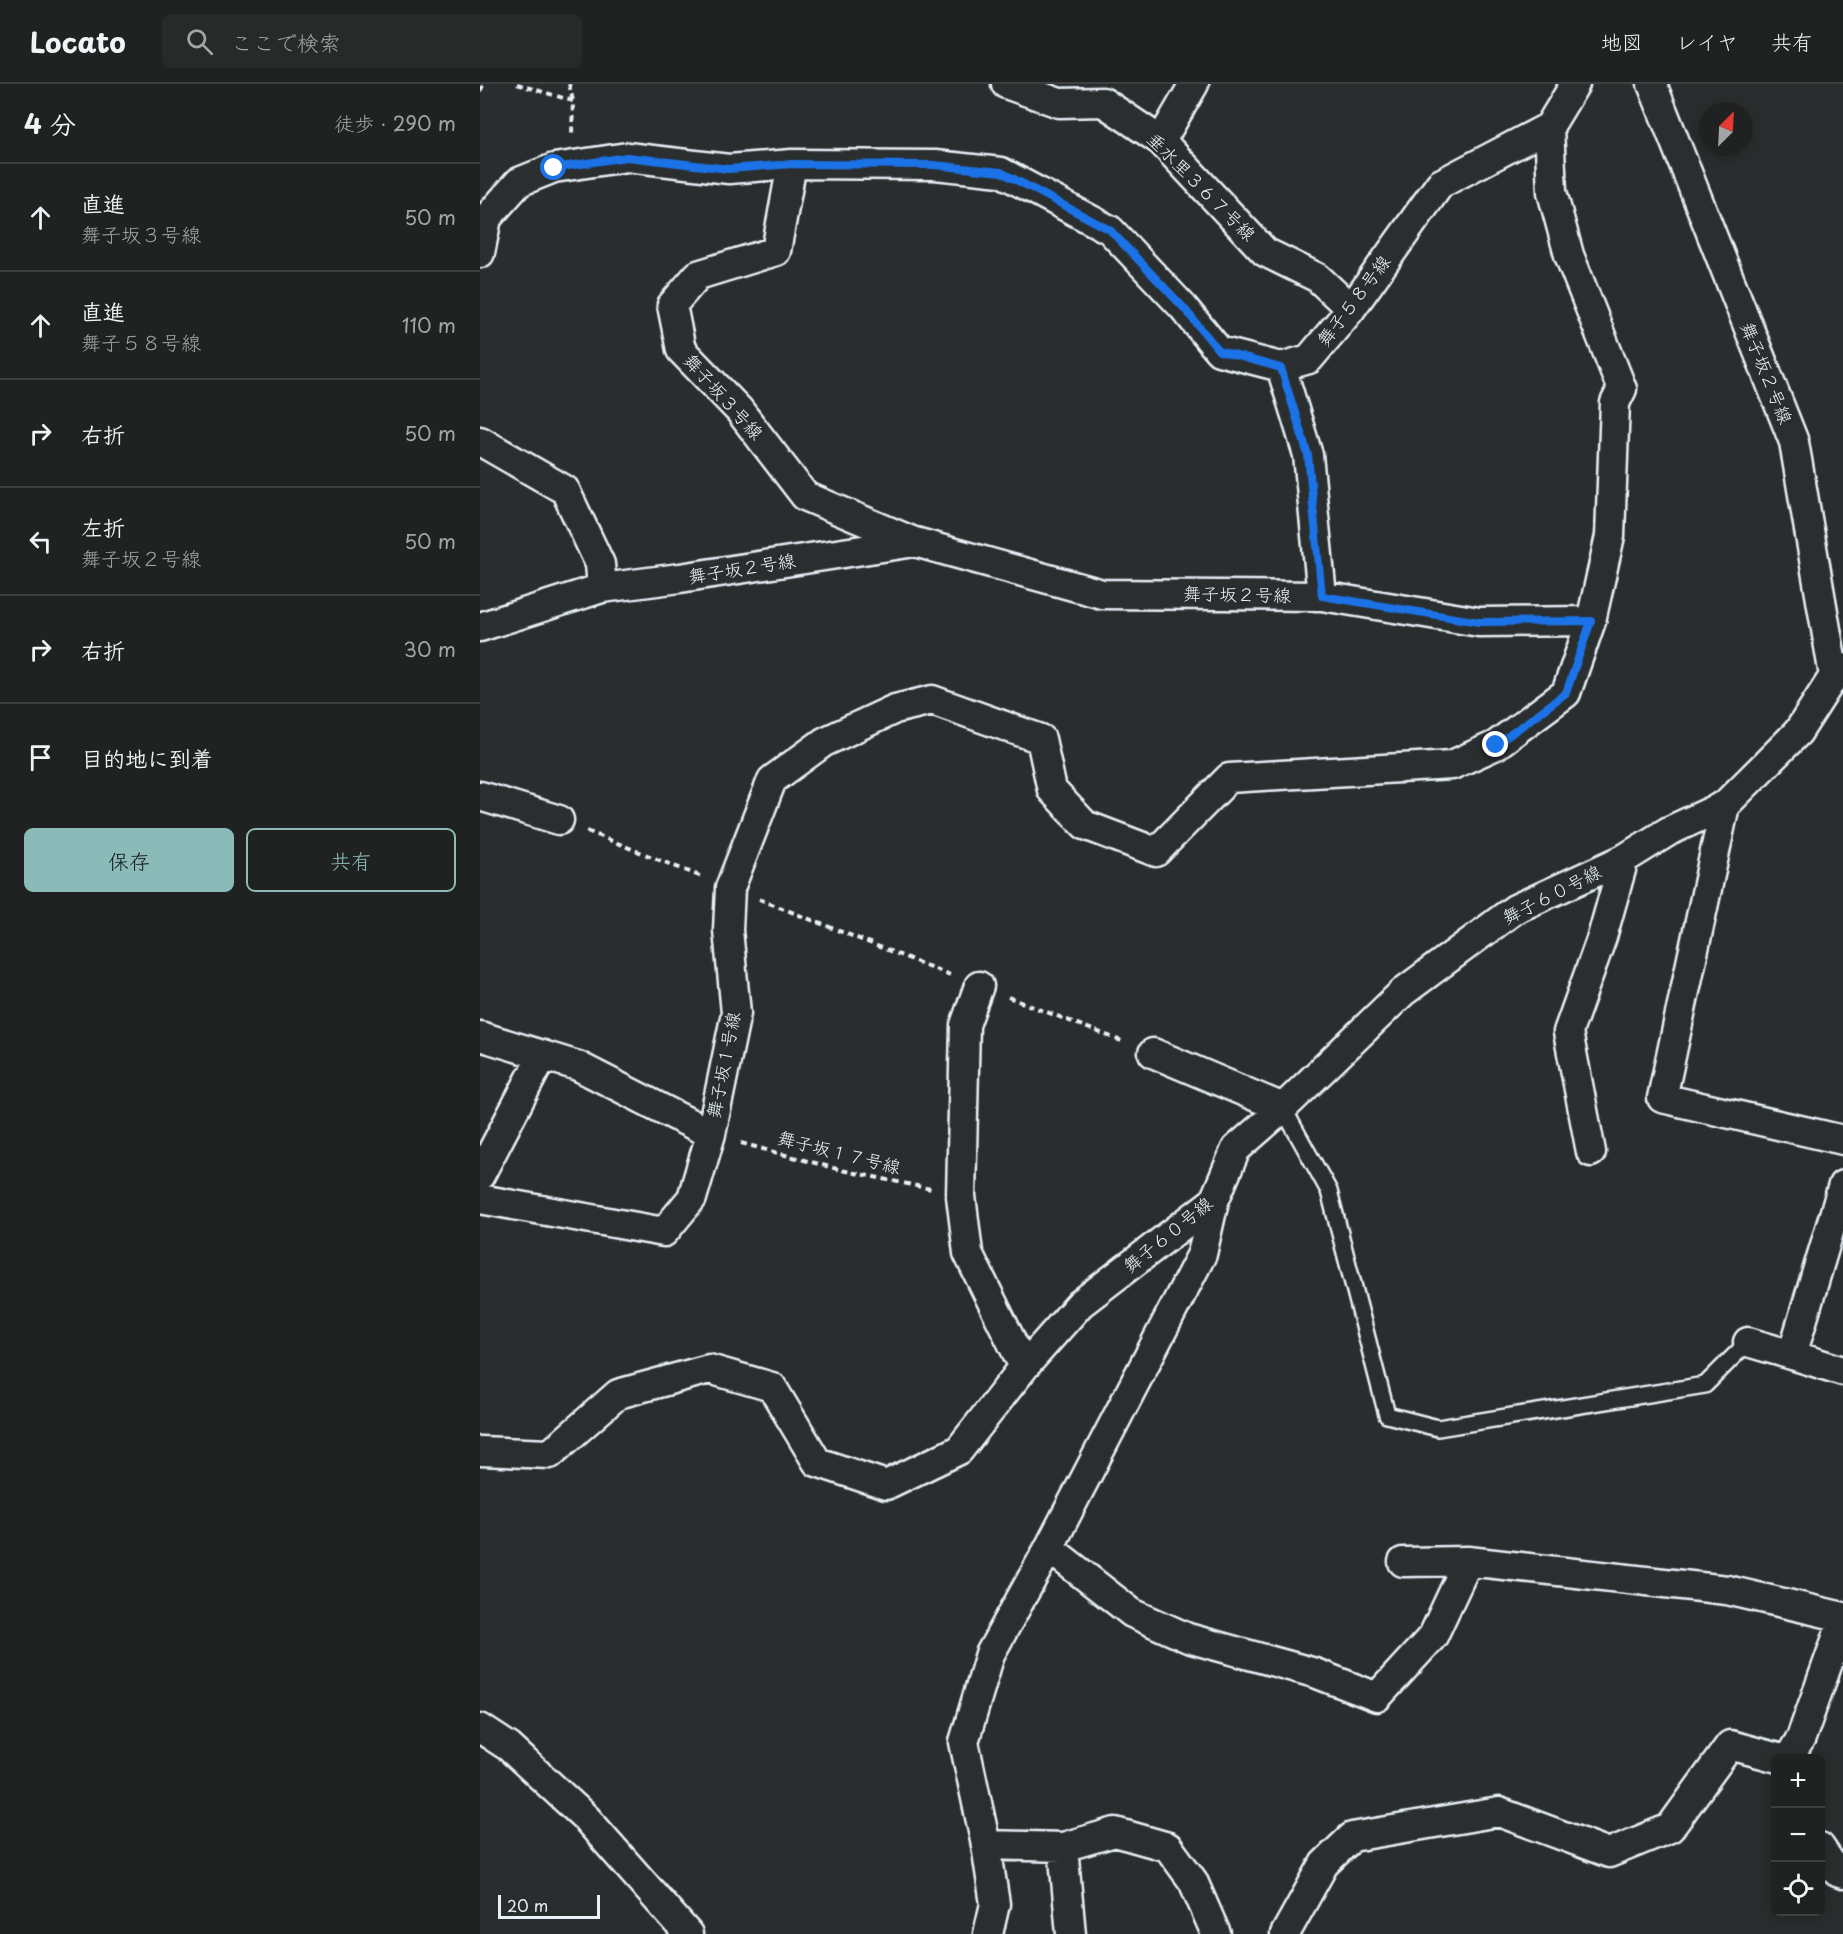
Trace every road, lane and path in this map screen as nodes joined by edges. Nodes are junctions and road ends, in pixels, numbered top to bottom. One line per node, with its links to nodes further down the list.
1 (484, 84): 8 (path)
2 (517, 84): 9 (path)
3 (568, 84): 9 (path)
4 (1006, 84): 11 (street, 垂水里３６７号線)
5 (1194, 84): 11 (street)
6 (1575, 84): 10 (street)
7 (1652, 84): 23 (street, 舞子坂２号線)
8 (480, 91)
9 (573, 101): 13 (path)
10 (1549, 127): 15 (street, 舞子５８号線); 21 (street)
11 (1161, 141): 15 (street, 垂水里３６７号線)
12 (792, 164): 13 (street); 16 (street); 18 (street, 舞子坂３号線)
13 (572, 165): 14 (street)
14 (480, 253)
15 (1351, 309): 16 (street, 舞子５８号線)
16 (1281, 368): 20 (street)
17 (480, 441): 19 (street)
18 (915, 542): 19 (street, 舞子坂２号線); 20 (street, 舞子坂２号線)
19 (602, 588): 22 (street, 舞子坂２号線)
20 (1322, 596): 21 (street, 舞子坂２号線)
21 (1591, 621): 28 (street, 舞子坂１号線)
22 (480, 627)
23 (1839, 672): 25 (street, 舞子６０号線)
24 (484, 802): 26 (street)
25 (1725, 804): 27 (street, 舞子６０号線); 35 (street)
26 (559, 820): 28 (path)
27 (1624, 859): 33 (street, 舞子６０号線); 36 (street)
28 (730, 888): 29 (path); 34 (street, 舞子坂１号線)
29 (979, 986): 31 (path); 39 (street)
30 (480, 1036): 32 (street, 舞子坂１号線)
31 (1153, 1053): 33 (street)
32 (543, 1055): 34 (street, 舞子坂１号線); 37 (street)
33 (1283, 1108): 41 (street, 舞子６０号線); 42 (lane)
34 (711, 1134): 39 (path, 舞子坂１７号線); 40 (street)
35 (1843, 1140)
36 (1591, 1152)
37 (480, 1174)
38 (1843, 1185): 43 (street)
39 (961, 1196): 44 (street)
40 (480, 1199)
41 (1214, 1201): 44 (street, 舞子６０号線); 47 (street)
42 (1748, 1342): 43 (street)
43 (1792, 1355): 45 (street)
44 (1024, 1367): 46 (street, 舞子６０号線)
45 (1843, 1371)
46 (480, 1451)
47 (1049, 1548): 48 (street); 54 (street)
48 (1468, 1561): 49 (street); 50 (street)
49 (1402, 1562)
50 (1843, 1619): 52 (street)
51 (480, 1728): 58 (street)
52 (1791, 1754)
53 (1771, 1756): 62 (street)
54 (986, 1845): 55 (street); 59 (street)
55 (1063, 1847): 60 (street); 61 (street)
56 (1825, 1853): 57 (street)
57 (1843, 1874)
58 (688, 1934)
59 (988, 1934)
60 (1071, 1934)
61 (1216, 1934)
62 (1285, 1934)

